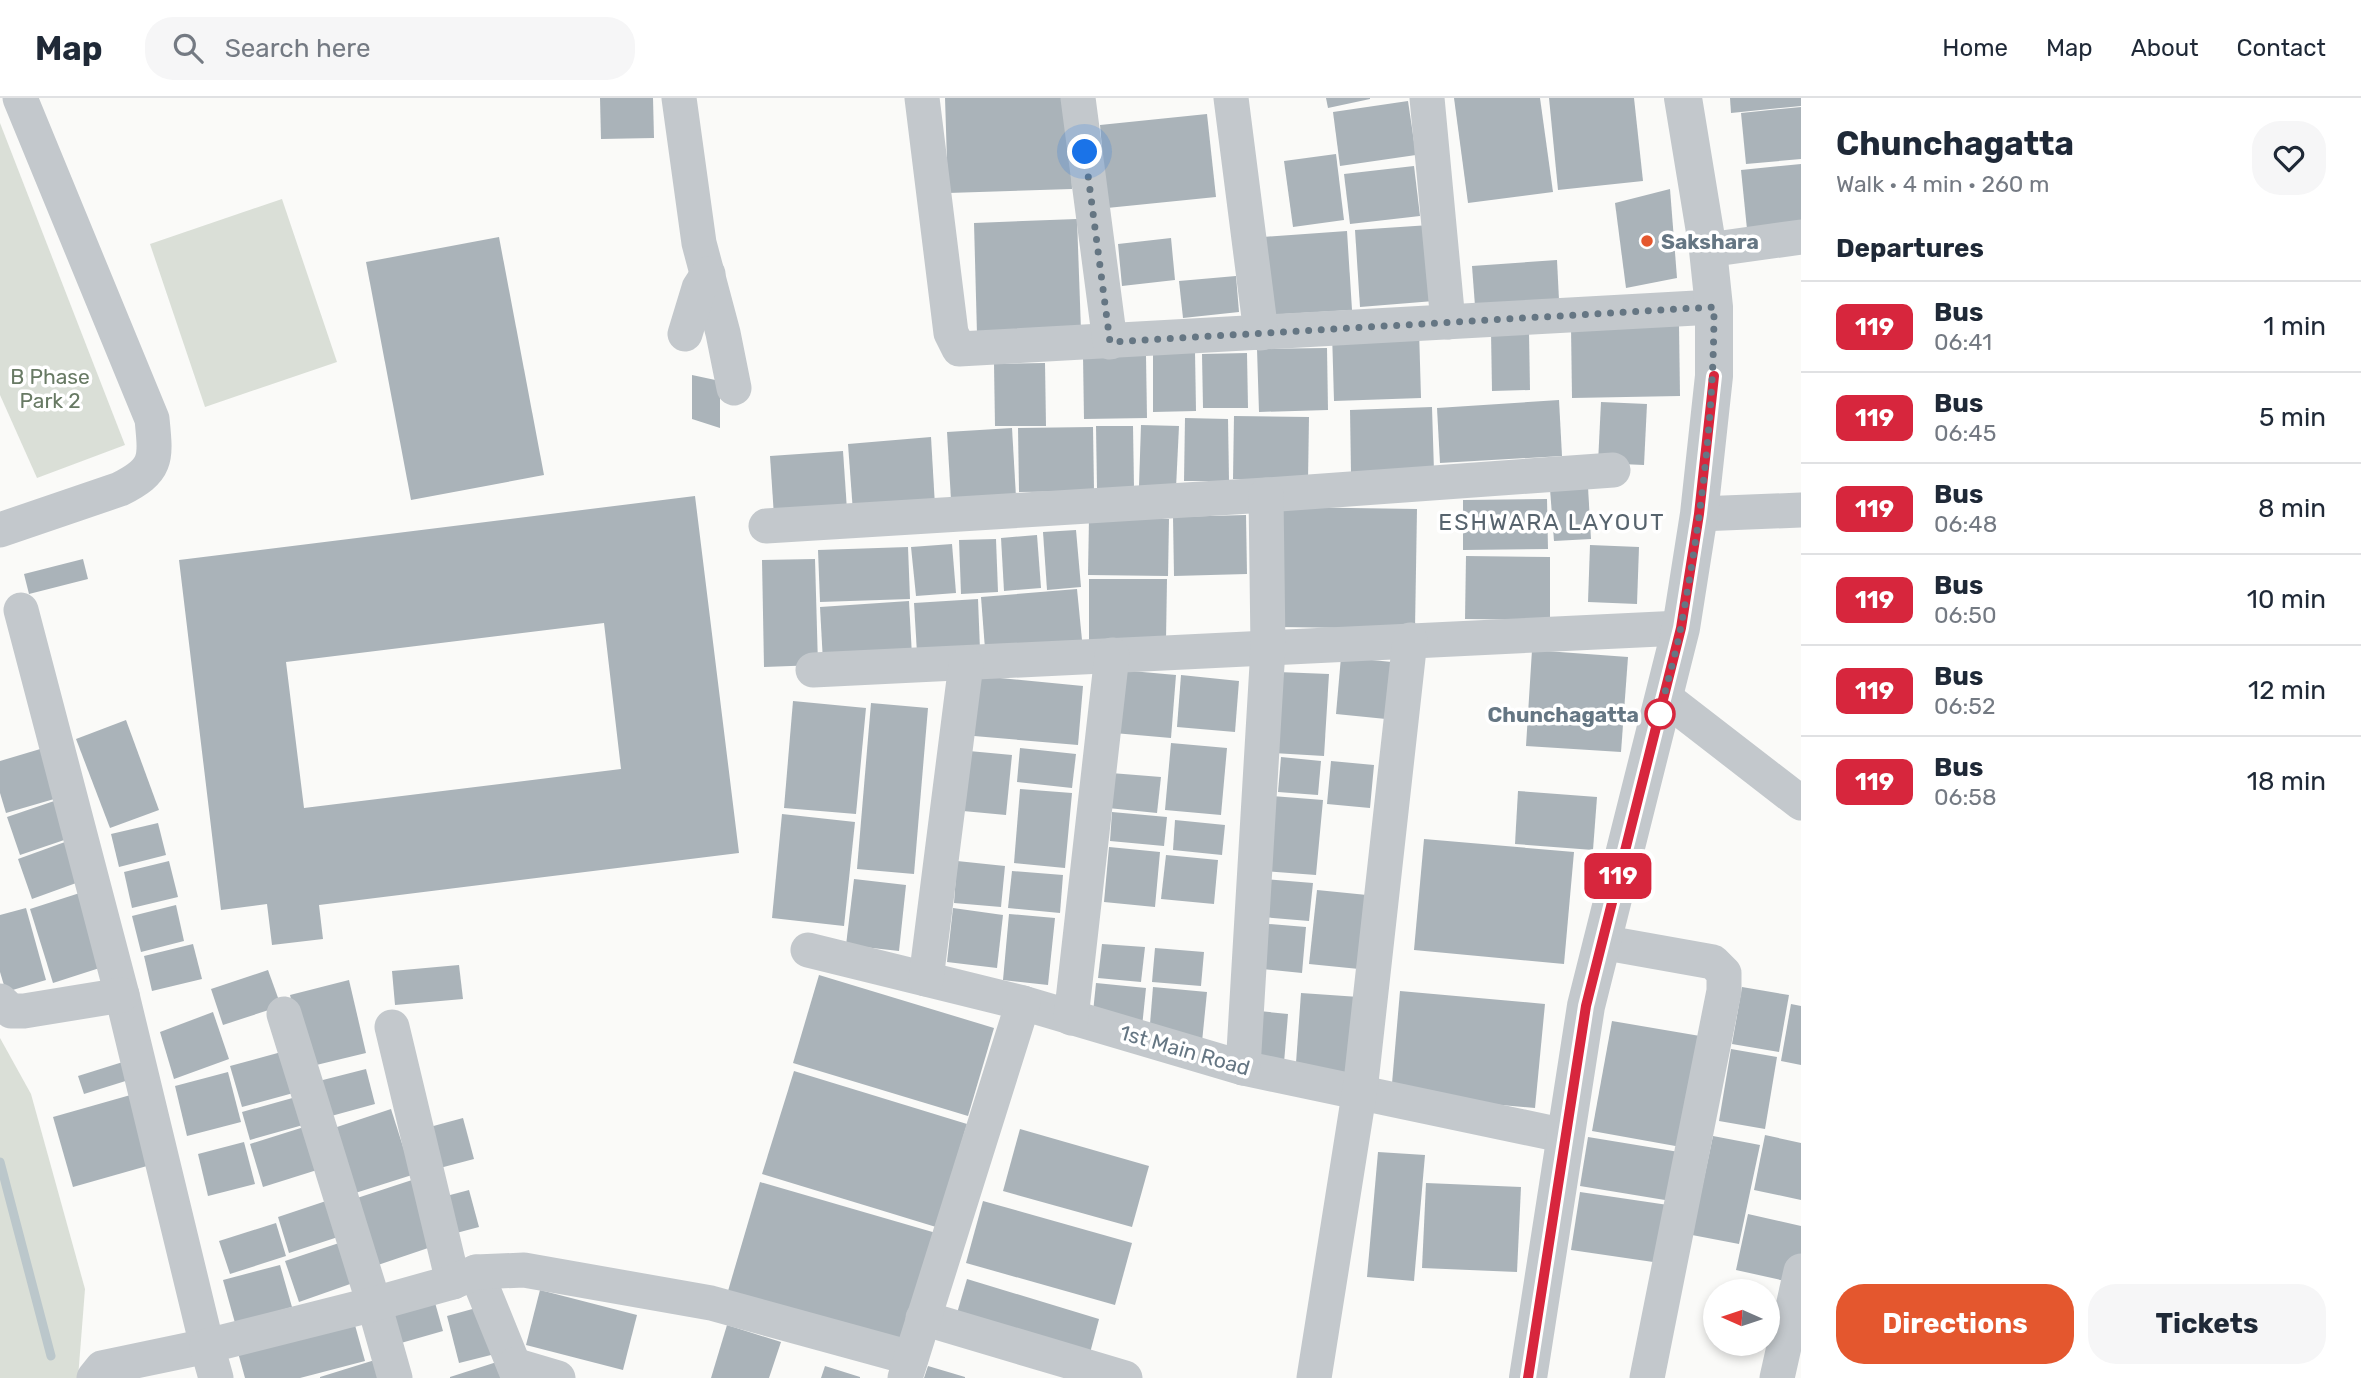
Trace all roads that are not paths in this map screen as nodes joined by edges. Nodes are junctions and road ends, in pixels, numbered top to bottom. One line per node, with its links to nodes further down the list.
1 (20, 98): 22 (street)
2 (680, 98): 10 (street)
3 (922, 98): 15 (street)
4 (1078, 98): 15 (street)
5 (1231, 98): 13 (street)
6 (1427, 98): 12 (street)
7 (1683, 98): 9 (street)
8 (1801, 237): 9 (street)
9 (1707, 250): 11 (street)
10 (708, 274): 14 (street); 16 (street)
11 (1714, 307): 12 (street); 20 (street)
12 (1448, 322): 13 (street)
13 (1261, 333): 15 (street)
14 (685, 334)
15 (1110, 342)
16 (734, 388)
17 (1613, 470): 18 (street)
18 (1266, 495): 21 (street); 26 (street)
19 (1801, 510): 20 (street)
20 (1699, 514): 24 (street)
21 (766, 526)
22 (0, 530)
23 (21, 610): 35 (street)
24 (1681, 628): 25 (street); 30 (street)
25 (1409, 640): 26 (street); 42 (street)
26 (1268, 648): 27 (street); 41 (street)
27 (1112, 656): 28 (street); 39 (street)
28 (966, 664): 29 (street); 34 (street)
29 (813, 670)
30 (1664, 697): 31 (street); 32 (street)
31 (1801, 803)
32 (1601, 942): 43 (street); 57 (street)
33 (808, 950): 34 (street, 1st Main Road)
34 (926, 979): 37 (street, 1st Main Road)
35 (122, 995): 36 (street); 48 (street)
36 (0, 1001)
37 (1023, 1003): 39 (street, 1st Main Road); 47 (street)
38 (284, 1014): 46 (street)
39 (1070, 1018): 41 (street, 1st Main Road)
40 (392, 1027): 45 (street)
41 (1243, 1068): 42 (street, 1st Main Road)
42 (1359, 1091): 43 (street, 1st Main Road); 55 (street)
43 (1566, 1136): 56 (street)
44 (1801, 1271): 58 (street)
45 (465, 1277): 46 (street); 49 (street); 50 (street)
46 (374, 1304): 48 (street); 52 (street)
47 (923, 1318): 49 (street); 54 (street)
48 (211, 1362): 51 (street)
49 (908, 1368)
50 (517, 1372): 53 (street)
51 (94, 1378)
52 (395, 1378)
53 (558, 1378)
54 (1125, 1378)
55 (1314, 1378)
56 (1528, 1378)
57 (1647, 1378)
58 (1777, 1378)

